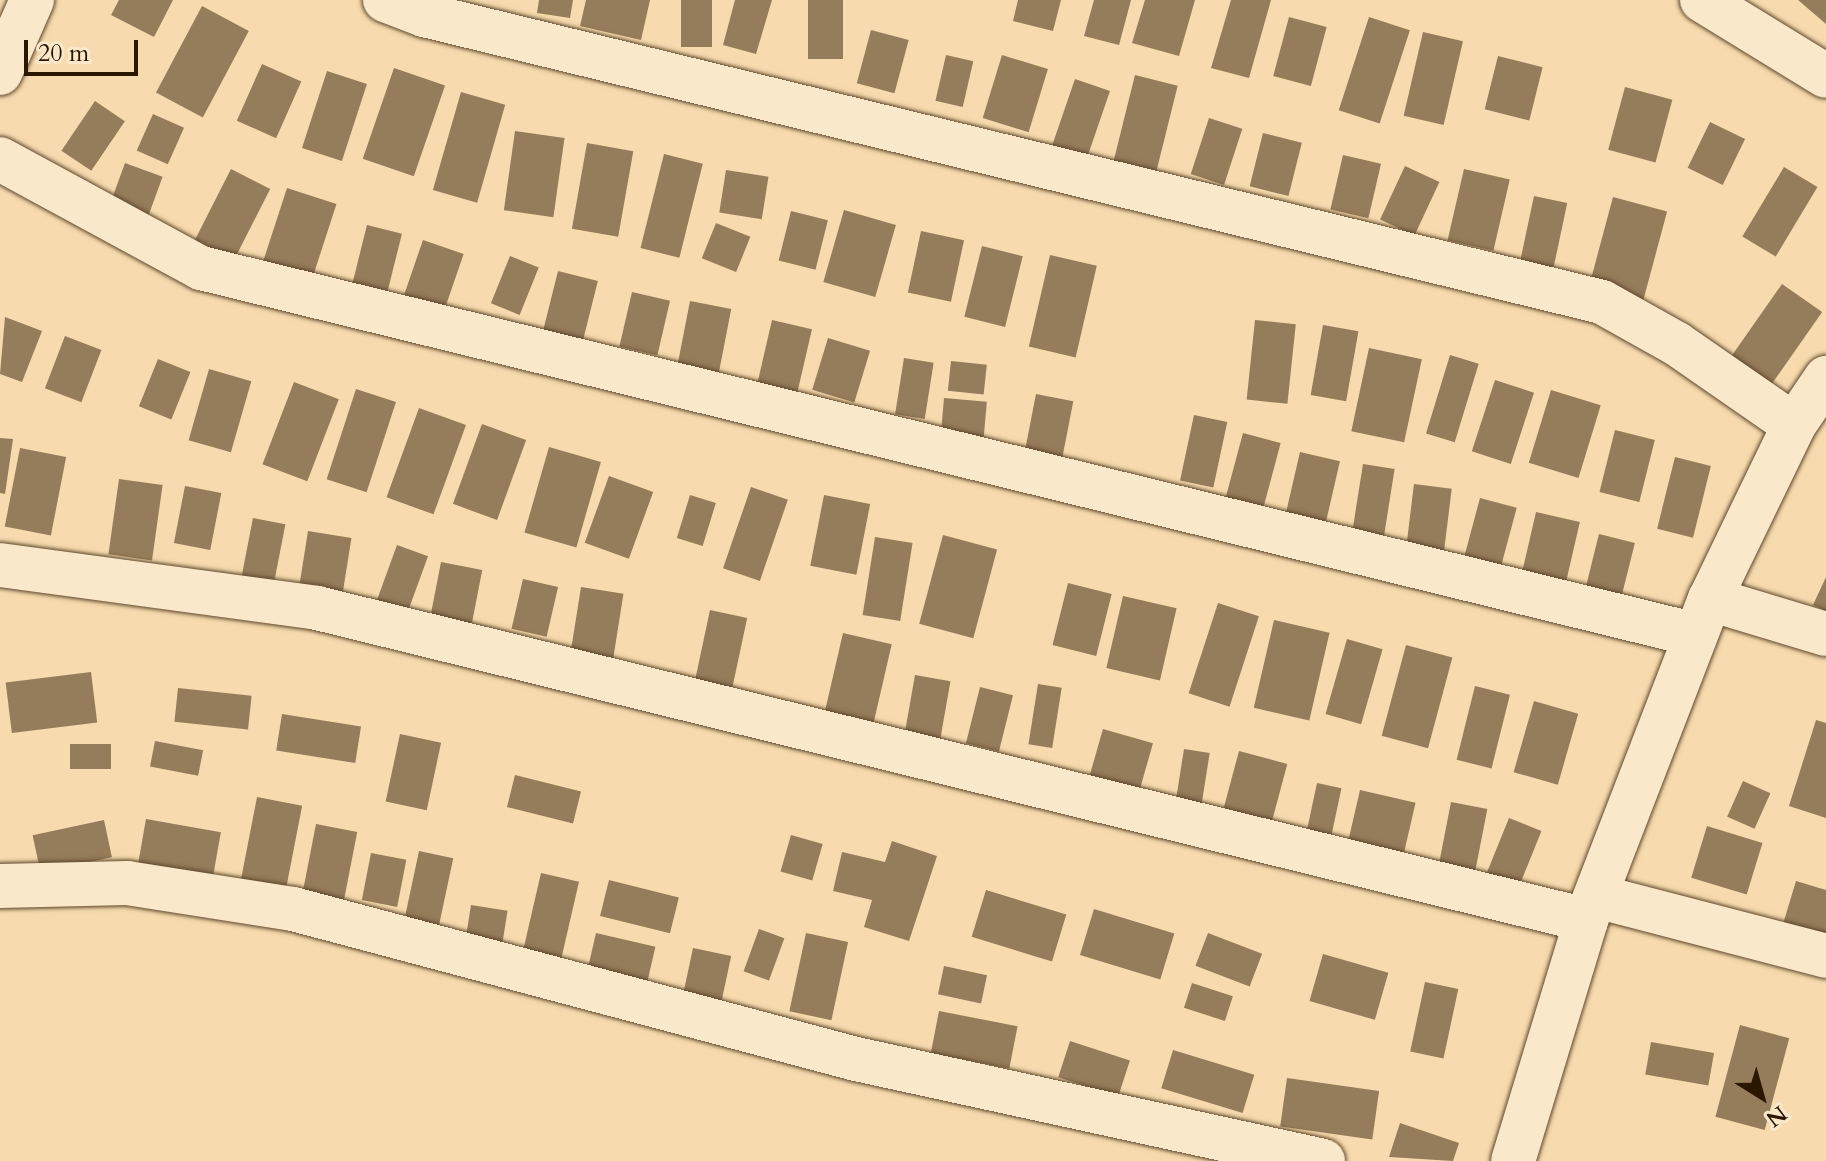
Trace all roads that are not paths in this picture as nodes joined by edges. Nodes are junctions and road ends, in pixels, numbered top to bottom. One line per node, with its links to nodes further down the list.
1 (32, 0): 4 (street)
2 (385, 0): 8 (street)
3 (1702, 0): 5 (street)
4 (0, 73)
5 (1826, 76)
6 (0, 159): 10 (street)
7 (1826, 378): 8 (street)
8 (1794, 425): 10 (street)
9 (0, 565): 13 (street)
10 (1703, 617): 11 (street); 13 (street)
11 (1826, 634)
12 (0, 886): 15 (street)
13 (1591, 908): 14 (street); 16 (street)
14 (1826, 956)
15 (1323, 1161)
16 (1513, 1161)

